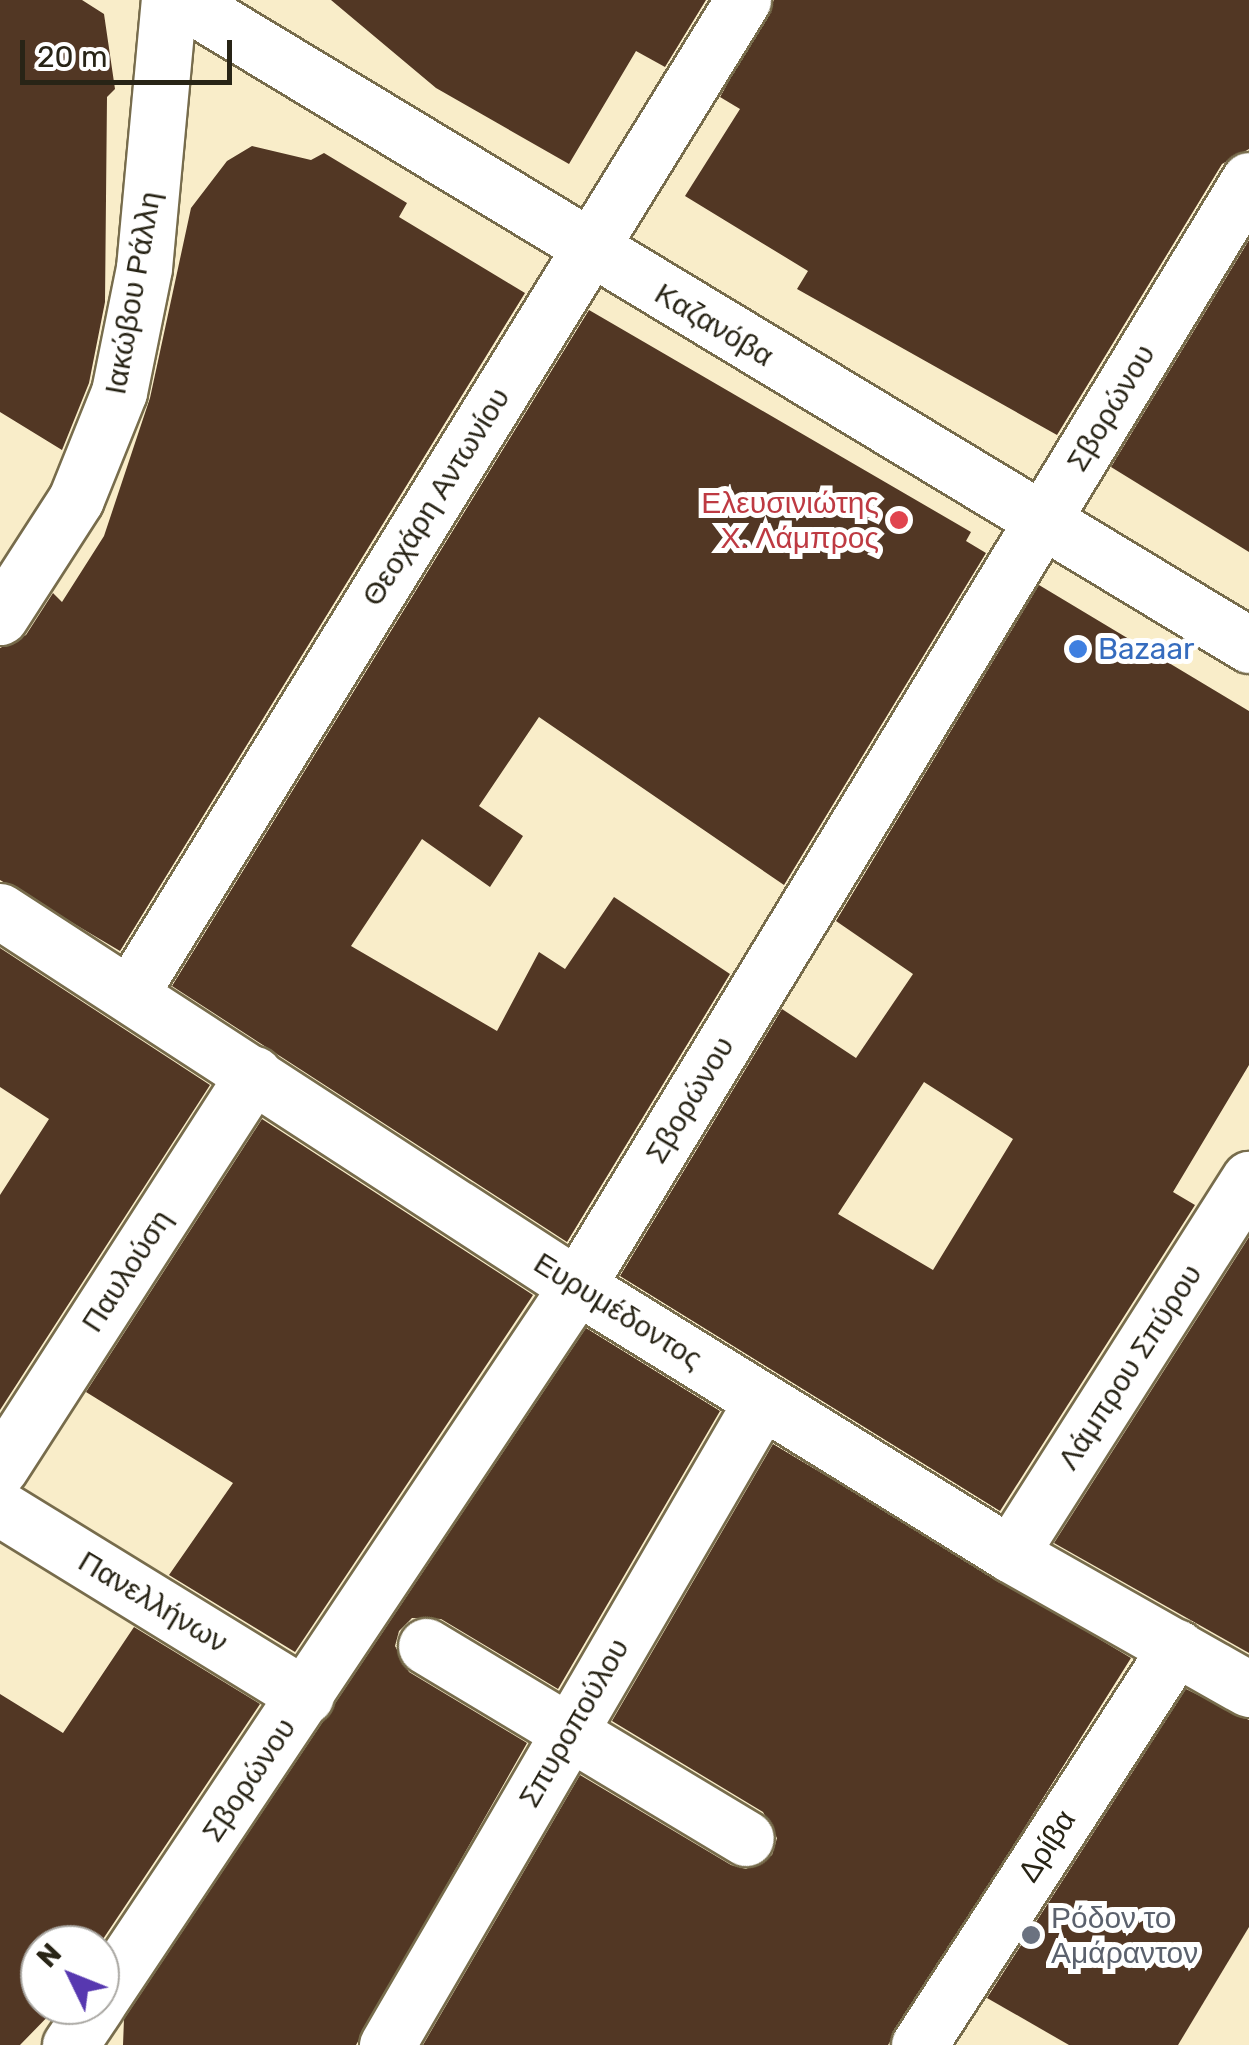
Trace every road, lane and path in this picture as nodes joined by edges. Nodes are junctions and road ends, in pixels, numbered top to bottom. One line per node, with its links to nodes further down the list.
1 (168, 0): 7 (street, Ιακώβου Ράλλη)
2 (182, 0): 5 (street, Καζανόβα)
3 (742, 0): 5 (street, Θεοχάρη Αντωνίου)
4 (1249, 180): 6 (street, Σβορώνου)
5 (588, 250): 6 (street, Καζανόβα); 10 (street, Θεοχάρη Αντωνίου)
6 (1041, 523): 8 (street, Καζανόβα); 13 (street, Σβορώνου)
7 (0, 617)
8 (1249, 646)
9 (0, 912): 10 (street, Ευρυμέδοντος)
10 (130, 994): 11 (street, Ευρυμέδοντος)
11 (254, 1074): 13 (street, Ευρυμέδοντος); 15 (street, Παυλούση)
12 (1249, 1179): 17 (street, Λάμπρου Σπύρου)
13 (576, 1286): 14 (street, Ευρυμέδοντος); 21 (street, Σβορώνου)
14 (762, 1401): 17 (street, Ευρυμέδοντος); 22 (street, Σπυροπούλου)
15 (0, 1468)
16 (0, 1508): 21 (street, Πανελλήνων)
17 (1010, 1554): 19 (street, Ευρυμέδοντος)
18 (426, 1646): 22 (street)
19 (1176, 1647): 20 (street, Ευρυμέδοντος); 26 (street, Δρίβα)
20 (1249, 1689)
21 (306, 1696): 24 (street, Σβορώνου)
22 (568, 1732): 23 (street); 25 (street, Σπυροπούλου)
23 (746, 1838)
24 (120, 1971)
25 (386, 2045)
26 (918, 2045)

